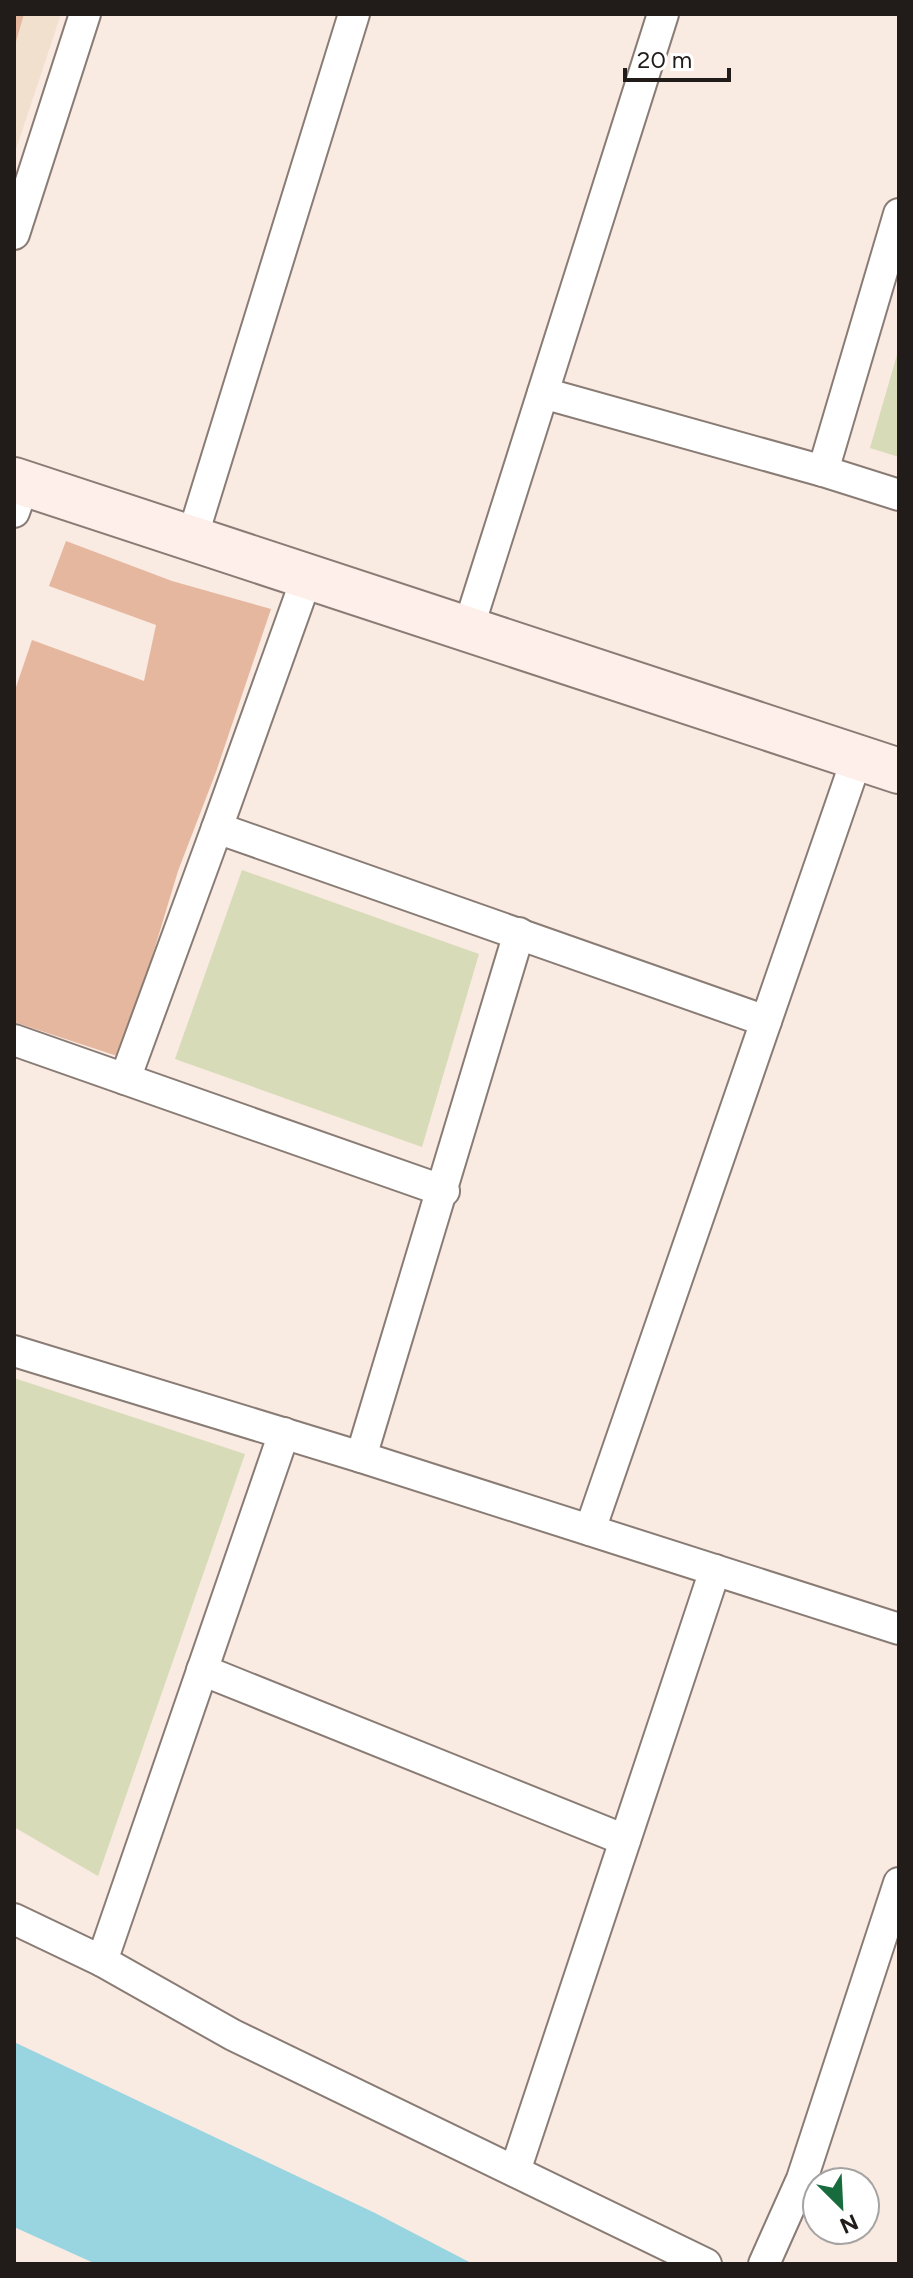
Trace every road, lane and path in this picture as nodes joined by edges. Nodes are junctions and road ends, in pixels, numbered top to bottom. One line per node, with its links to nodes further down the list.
1 (85, 14): 5 (street)
2 (354, 14): 10 (street)
3 (663, 14): 6 (street)
4 (899, 214): 7 (street)
5 (14, 234)
6 (543, 393): 7 (street); 12 (street)
7 (823, 471): 9 (street)
8 (17, 492): 10 (street)
9 (899, 495)
10 (192, 538): 11 (street)
11 (307, 577): 12 (street); 15 (street)
12 (468, 629): 13 (street)
13 (857, 758): 14 (street); 17 (street)
14 (899, 771)
15 (217, 828): 16 (street); 19 (street)
16 (519, 933): 17 (street); 20 (street)
17 (766, 1021): 24 (street)
18 (14, 1040): 19 (street)
19 (125, 1079): 20 (street)
20 (444, 1191): 23 (street)
21 (14, 1351): 22 (street)
22 (284, 1433): 23 (street); 27 (street)
23 (361, 1457): 24 (street)
24 (590, 1530): 25 (street)
25 (715, 1570): 26 (street); 28 (street)
26 (899, 1628)
27 (202, 1670): 28 (street); 31 (street)
28 (625, 1840): 32 (street)
29 (899, 1883): 34 (street)
30 (14, 1919): 31 (street)
31 (102, 1961): 32 (street)
32 (515, 2171): 33 (street)
33 (706, 2264)
34 (764, 2264)

